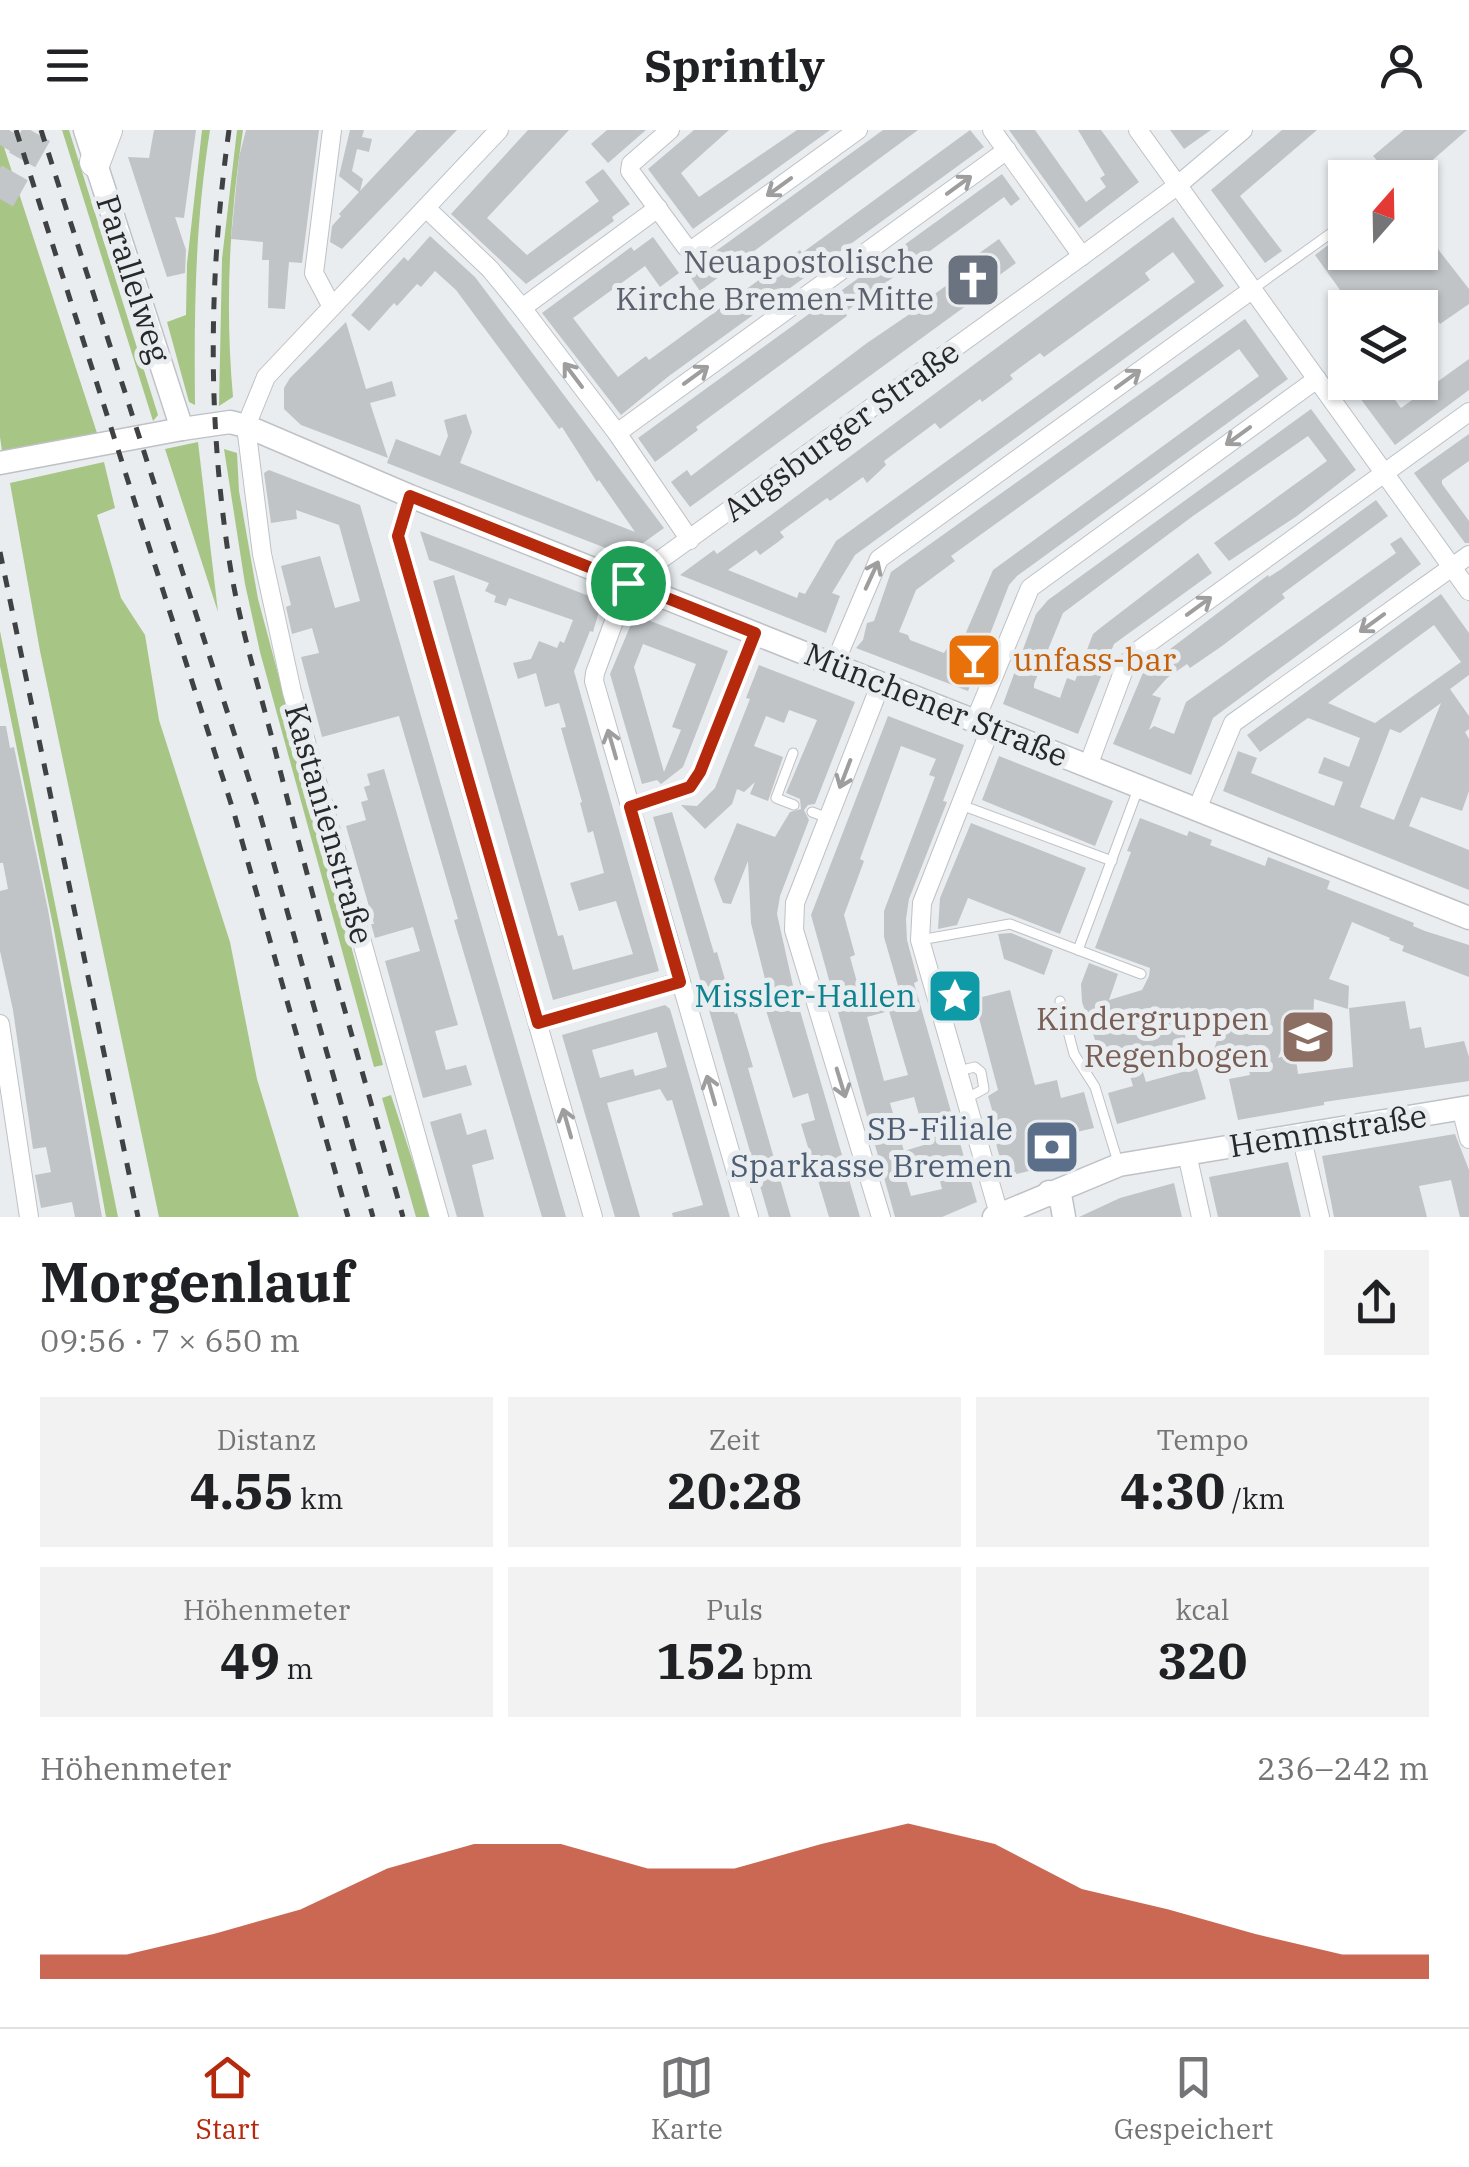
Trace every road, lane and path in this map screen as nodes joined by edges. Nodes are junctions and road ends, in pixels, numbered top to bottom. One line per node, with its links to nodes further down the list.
1 (85, 130): 11 (street, Parallelweg)
2 (107, 130): 11 (highway)
3 (332, 130): 18 (street)
4 (499, 130): 13 (street)
5 (670, 130): 14 (street)
6 (858, 130): 14 (street, one-way to 14)
7 (992, 130): 10 (street)
8 (1138, 130): 12 (street)
9 (1242, 130): 12 (street, Augsburger Straße)
10 (1007, 150): 16 (street); 24 (street, one-way to 10)
11 (95, 162): 23 (street, Parallelweg)
12 (1178, 185): 16 (street, Augsburger Straße); 17 (street)
13 (426, 208): 18 (street); 19 (street)
14 (658, 208): 19 (street)
15 (1328, 235): 17 (lane)
16 (1082, 256): 28 (street, Augsburger Straße)
17 (1252, 290): 20 (street); 34 (street, one-way to 17)
18 (332, 306): 22 (street)
19 (522, 308): 24 (street, one-way to 19)
20 (1317, 379): 26 (street); 36 (street, one-way to 36)
21 (1469, 412): 26 (street)
22 (246, 426): 23 (street, Münchener Straße); 27 (street, Münchener Straße); 61 (street, Kastanienstraße)
23 (182, 429): 25 (street, Münchener Straße)
24 (617, 432): 28 (street)
25 (0, 463)
26 (1384, 472): 30 (street); 38 (street, one-way to 26)
27 (410, 496): 31 (street, Münchener Straße); 51 (street)
28 (690, 540): 31 (street, Augsburger Straße)
29 (1469, 555): 30 (street)
30 (1451, 566): 32 (street); 43 (street, one-way to 43)
31 (628, 583): 33 (street, Münchener Straße); 42 (street, one-way to 31)
32 (1469, 591)
33 (755, 633): 34 (street, Münchener Straße); 42 (street)
34 (834, 665): 35 (street, Münchener Straße)
35 (881, 684): 36 (street, Münchener Straße); 64 (street, one-way to 64)
36 (983, 724): 38 (street, Münchener Straße); 41 (street)
37 (793, 754): 40 (lane)
38 (1088, 766): 39 (street, Münchener Straße)
39 (1138, 786): 43 (street, Münchener Straße); 44 (lane)
40 (794, 805)
41 (961, 806): 44 (lane); 46 (street)
42 (630, 807): 49 (street)
43 (1197, 809): 45 (street, Münchener Straße)
44 (1112, 861): 47 (lane)
45 (1469, 918)
46 (920, 940): 47 (lane); 59 (street)
47 (1078, 950): 48 (lane)
48 (1140, 974)
49 (680, 982): 51 (street); 63 (street, one-way to 49)
50 (1060, 1001): 57 (lane)
51 (538, 1023): 62 (street, one-way to 51)
52 (0, 1024): 60 (street)
53 (1465, 1108): 54 (street, Hemmstraße); 55 (street)
54 (1300, 1136): 56 (street, Hemmstraße); 66 (street)
55 (1469, 1140)
56 (1187, 1154): 57 (street, Hemmstraße); 58 (street, Hemmstraße); 65 (street)
57 (1119, 1165): 58 (street, Hemmstraße)
58 (1054, 1207): 59 (street, Hemmstraße)
59 (1005, 1216)
60 (29, 1217)
61 (438, 1217)
62 (594, 1217)
63 (749, 1217)
64 (881, 1217)
65 (1201, 1217)
66 (1320, 1217)

